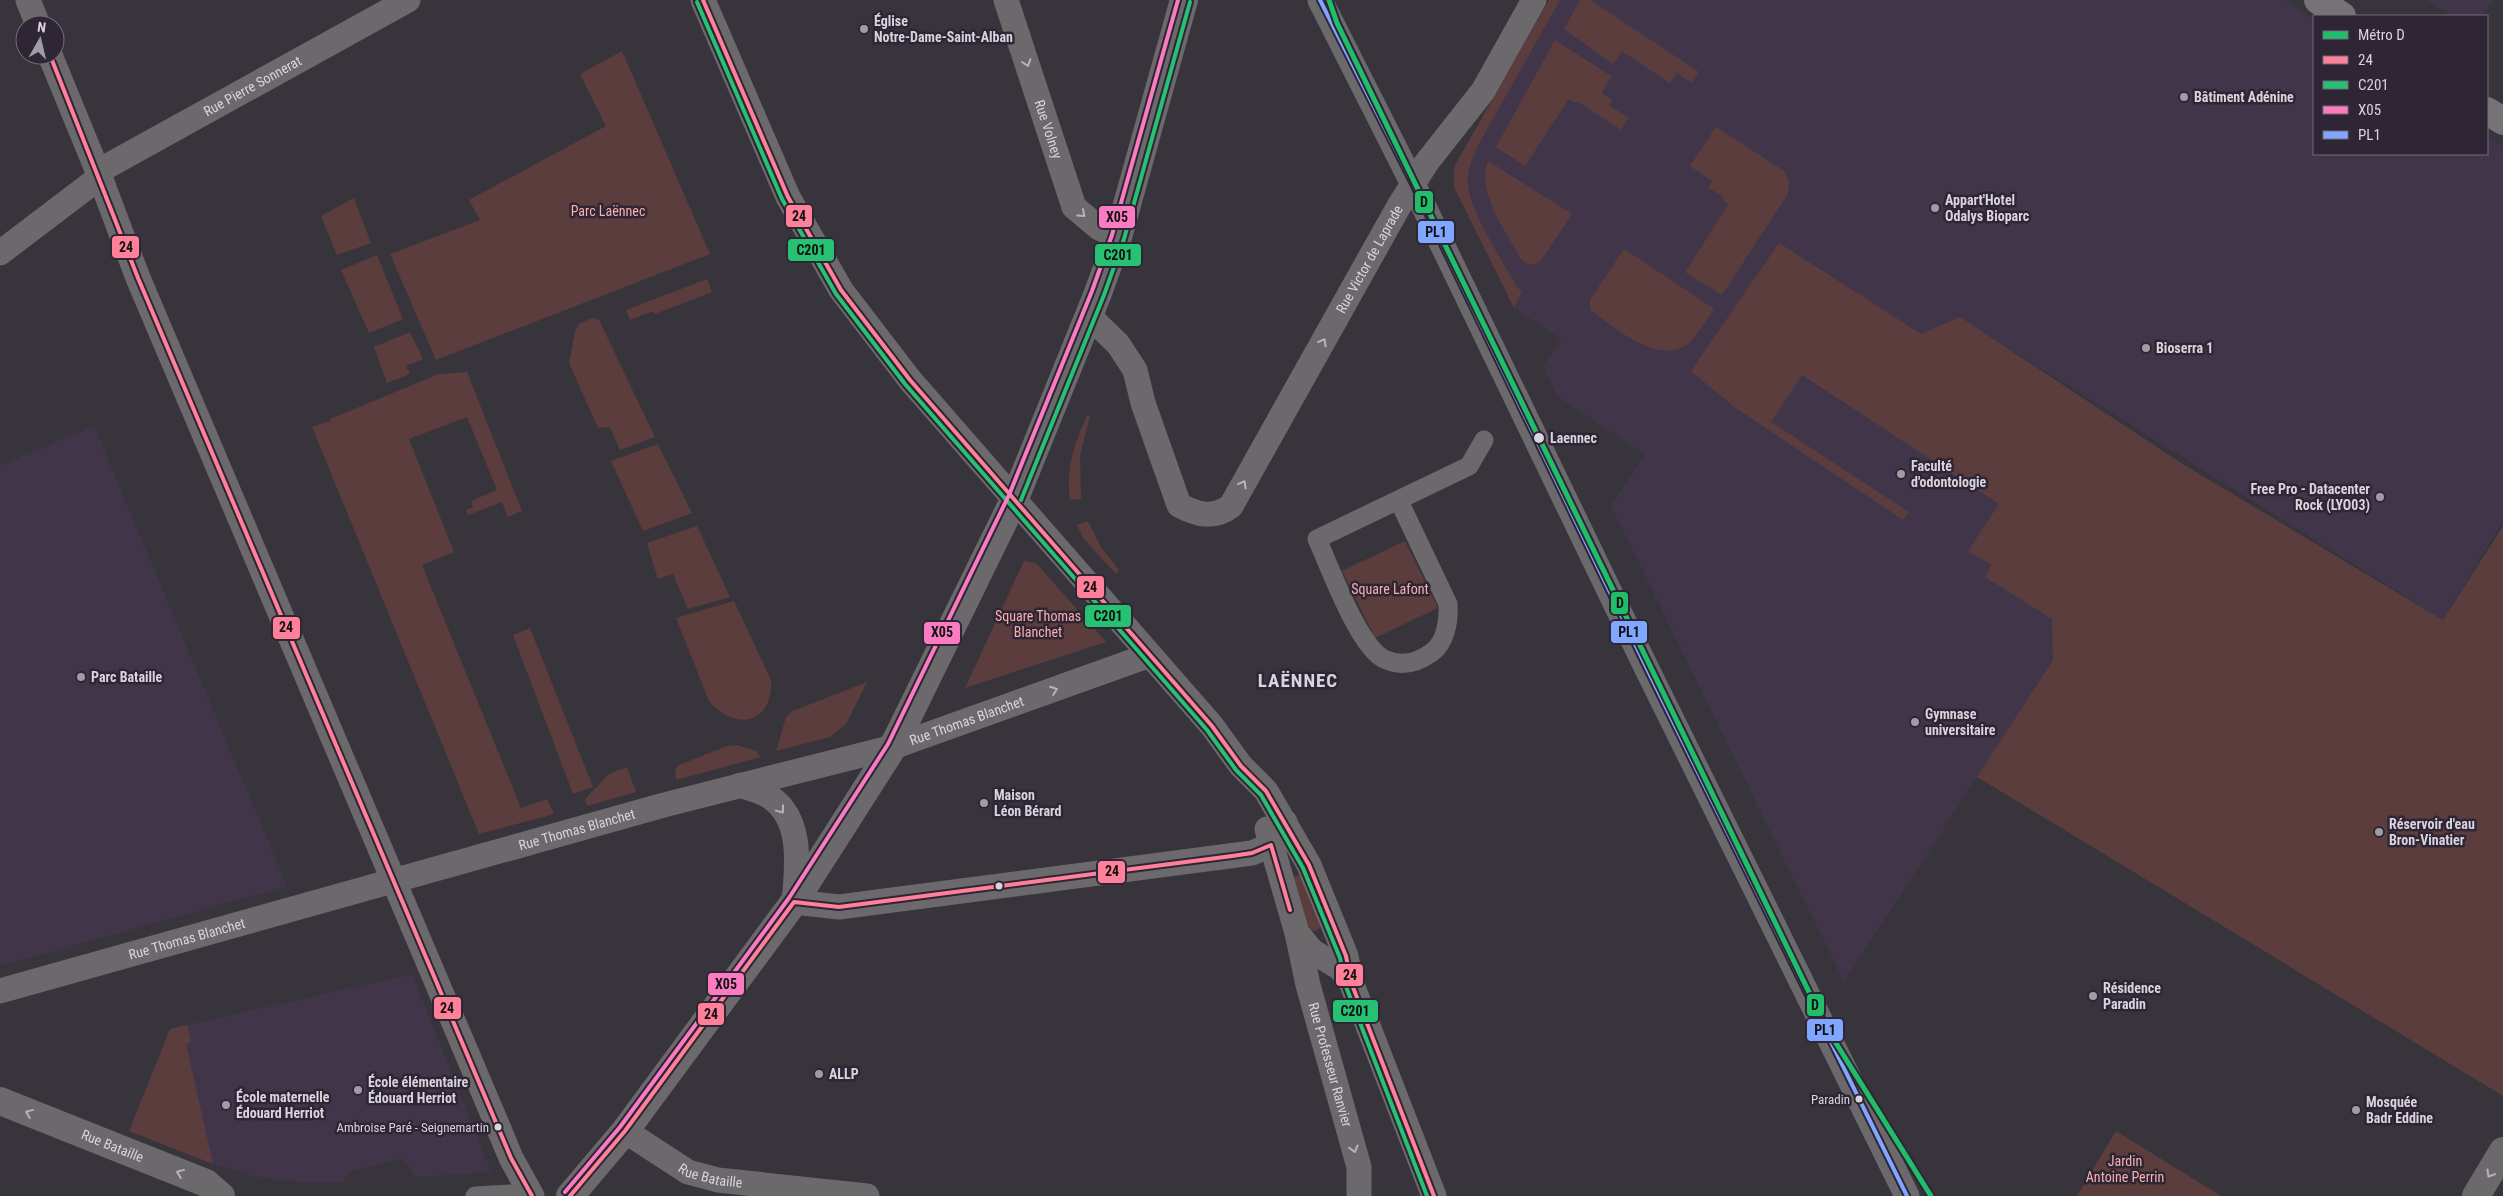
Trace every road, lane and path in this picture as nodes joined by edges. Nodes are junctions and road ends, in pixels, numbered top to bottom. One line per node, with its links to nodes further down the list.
1 (28, 0): 9 (street)
2 (408, 0): 14 (street, Rue Pierre Sonnerat)
3 (703, 0): 20 (street)
4 (1006, 0): 16 (street, Rue Volney, one-way to 16)
5 (1184, 0): 16 (street)
6 (1320, 0): 15 (street)
7 (1534, 0): 15 (street, Rue Victor de Laprade)
8 (2318, 0): 10 (main road)
9 (34, 15)
10 (2340, 15)
11 (54, 65): 14 (street)
12 (2488, 112): 13 (main road)
13 (2503, 121)
14 (100, 177): 17 (street, Rue Pierre Sonnerat); 28 (street)
15 (1413, 184): 18 (street, Rue Victor de Laprade, one-way to 15); 44 (street)
16 (1118, 237): 18 (street)
17 (0, 253)
18 (1088, 316): 20 (street)
19 (1484, 440): 21 (street)
20 (1014, 498): 22 (street); 23 (street)
21 (1399, 501): 21 (street)
22 (1150, 655): 23 (street, Rue Thomas Blanchet, one-way to 22); 24 (street)
23 (893, 747): 25 (street, Rue Thomas Blanchet); 29 (street)
24 (1241, 766): 26 (street); 27 (street, Rue Professeur Ranvier)
25 (741, 785): 28 (street, Rue Thomas Blanchet); 29 (street, one-way to 29)
26 (1285, 822): 27 (street); 31 (street)
27 (1271, 845): 29 (street); 30 (street, Rue Professeur Ranvier)
28 (393, 882): 33 (street, Rue Thomas Blanchet); 37 (street)
29 (794, 902): 35 (street)
30 (1297, 933): 31 (street); 32 (street, Rue Professeur Ranvier)
31 (1338, 959): 32 (street); 43 (street)
32 (1304, 967): 42 (street, Rue Professeur Ranvier, one-way to 42)
33 (0, 991)
34 (0, 1101): 38 (street, Rue Bataille, one-way to 34)
35 (625, 1131): 40 (street); 41 (street, Rue Bataille)
36 (2503, 1151): 45 (street, one-way to 45)
37 (532, 1194): 39 (street)
38 (221, 1196)
39 (475, 1196)
40 (570, 1196)
41 (867, 1196)
42 (1359, 1196)
43 (1434, 1196)
44 (1906, 1196)
45 (2476, 1196)

